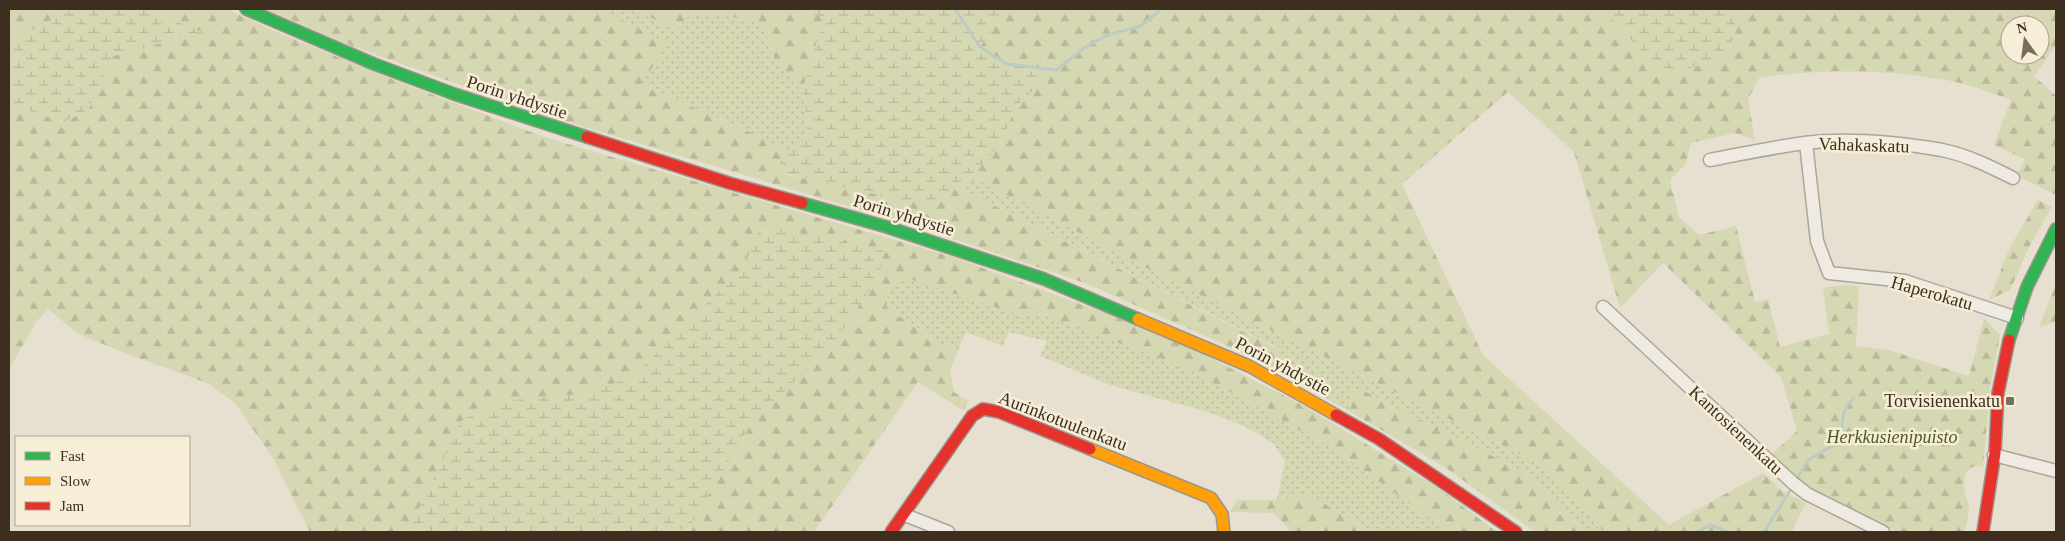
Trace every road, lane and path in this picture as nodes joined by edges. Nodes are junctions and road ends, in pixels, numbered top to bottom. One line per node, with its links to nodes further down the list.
1 (246, 9): 14 (main road, Porin yhdystie)
2 (1806, 143): 3 (street, Vahakaskatu); 4 (street, Vahakaskatu); 7 (street, Haperokatu)
3 (1710, 160)
4 (2013, 178)
5 (2056, 229): 7 (main road)
6 (1603, 307): 15 (street, Kantosienenkatu)
7 (2016, 318): 8 (main road)
8 (1994, 455): 9 (street); 16 (main road)
9 (2056, 471)
10 (905, 515): 11 (main road, Aurinkotuulenkatu); 12 (street); 13 (main road, Aurinkotuulenkatu)
11 (891, 532)
12 (948, 532)
13 (1224, 532)
14 (1516, 532)
15 (1883, 532)
16 (1983, 532)

